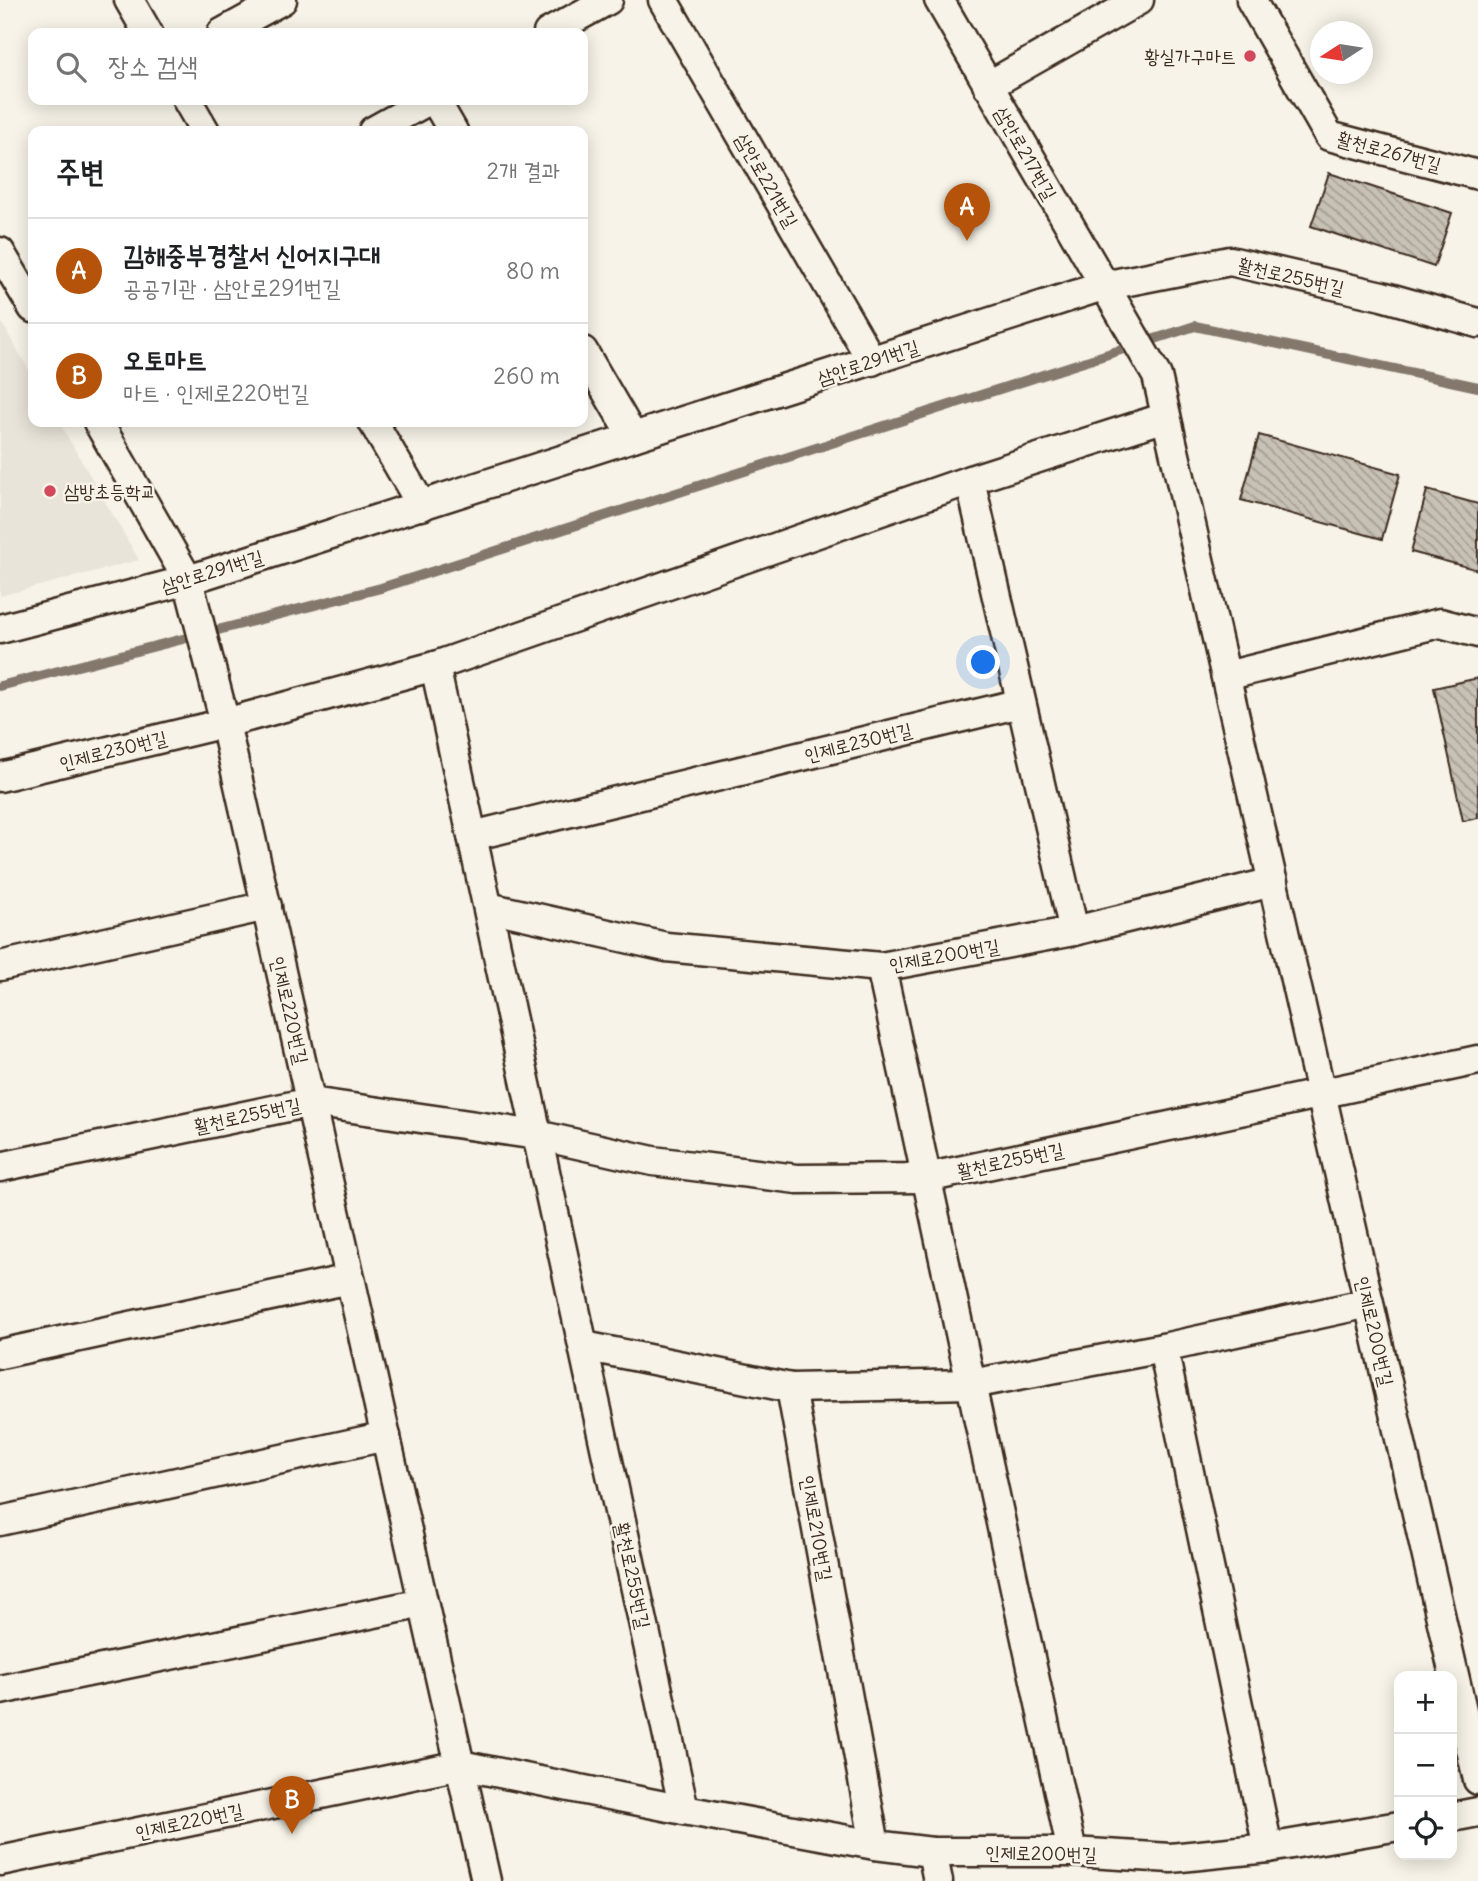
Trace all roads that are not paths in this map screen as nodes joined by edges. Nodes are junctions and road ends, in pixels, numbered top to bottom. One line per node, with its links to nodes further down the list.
1 (129, 0): 8 (street)
2 (282, 0): 9 (street)
3 (608, 0): 10 (street)
4 (663, 0): 24 (street, 삼안로221번길)
5 (939, 0): 11 (street, 삼안로217번길)
6 (1139, 0): 11 (street)
7 (1251, 0): 18 (street, 활천로267번길)
8 (145, 28)
9 (231, 28)
10 (557, 28)
11 (988, 86): 20 (street, 삼안로217번길)
12 (190, 105): 15 (street)
13 (420, 105): 16 (street)
14 (438, 105): 17 (street)
15 (202, 126)
16 (382, 126)
17 (450, 126)
18 (1478, 175)
19 (0, 252): 21 (street)
20 (1108, 296): 22 (street, 활천로255번길); 24 (street, 삼안로291번길); 25 (street, 삼안로217번길)
21 (28, 300)
22 (1478, 323)
23 (588, 360): 29 (street)
24 (872, 360): 29 (street, 삼안로291번길)
25 (1157, 376): 26 (street, 인제로200번길)
26 (1166, 417): 30 (street, 인제로230번길); 36 (street, 인제로200번길)
27 (101, 427): 32 (street, 인제로220번길)
28 (376, 427): 31 (street)
29 (633, 437): 31 (street, 삼안로291번길)
30 (970, 480): 35 (street, 인제로230번길); 37 (street)
31 (422, 506): 32 (street, 삼안로291번길)
32 (192, 593): 33 (street, 삼안로291번길); 38 (street, 인제로220번길)
33 (0, 629)
34 (1478, 633): 36 (street)
35 (435, 666): 38 (street, 인제로230번길); 40 (street, 활천로255번길)
36 (1226, 676): 41 (street, 인제로200번길)
37 (1021, 703): 40 (street, 인제로230번길); 44 (street)
38 (223, 710): 39 (street, 인제로230번길); 42 (street, 인제로220번길)
39 (0, 777)
40 (472, 836): 43 (street, 활천로255번길)
41 (1273, 882): 44 (street, 인제로200번길); 48 (street, 인제로200번길)
42 (267, 906): 45 (street); 49 (street, 인제로220번길)
43 (488, 907): 46 (street, 인제로200번길); 50 (street, 활천로255번길)
44 (1074, 932): 46 (street, 인제로200번길)
45 (0, 966)
46 (881, 967): 52 (street)
47 (1478, 1060): 48 (street, 활천로255번길)
48 (1322, 1096): 52 (street, 활천로255번길); 54 (street, 인제로200번길)
49 (311, 1102): 50 (street, 활천로255번길); 51 (street, 활천로255번길); 53 (street, 인제로220번길)
50 (537, 1135): 52 (street, 활천로255번길); 55 (street, 활천로255번길)
51 (0, 1167)
52 (926, 1178): 58 (street)
53 (350, 1279): 57 (street); 60 (street, 인제로220번길)
54 (1369, 1303): 56 (street); 65 (street, 인제로200번길)
55 (584, 1346): 59 (street); 66 (street, 활천로255번길)
56 (1163, 1348): 58 (street); 71 (street)
57 (0, 1354)
58 (971, 1384): 59 (street); 73 (street)
59 (791, 1388): 70 (street, 인제로210번길)
60 (386, 1436): 61 (street); 62 (street, 인제로220번길)
61 (0, 1521)
62 (423, 1603): 63 (street); 64 (street, 인제로220번길)
63 (0, 1690)
64 (460, 1765): 66 (street); 74 (street, 인제로220번길); 75 (street, 인제로220번길)
65 (1478, 1780)
66 (684, 1810): 70 (street)
67 (1478, 1812): 68 (street)
68 (1457, 1816)
69 (1394, 1827): 71 (street, 인제로200번길)
70 (875, 1845): 72 (street)
71 (1268, 1848): 73 (street, 인제로200번길)
72 (932, 1852): 73 (street, 인제로200번길); 76 (street)
73 (1072, 1852)
74 (0, 1861)
75 (486, 1881)
76 (938, 1881)

